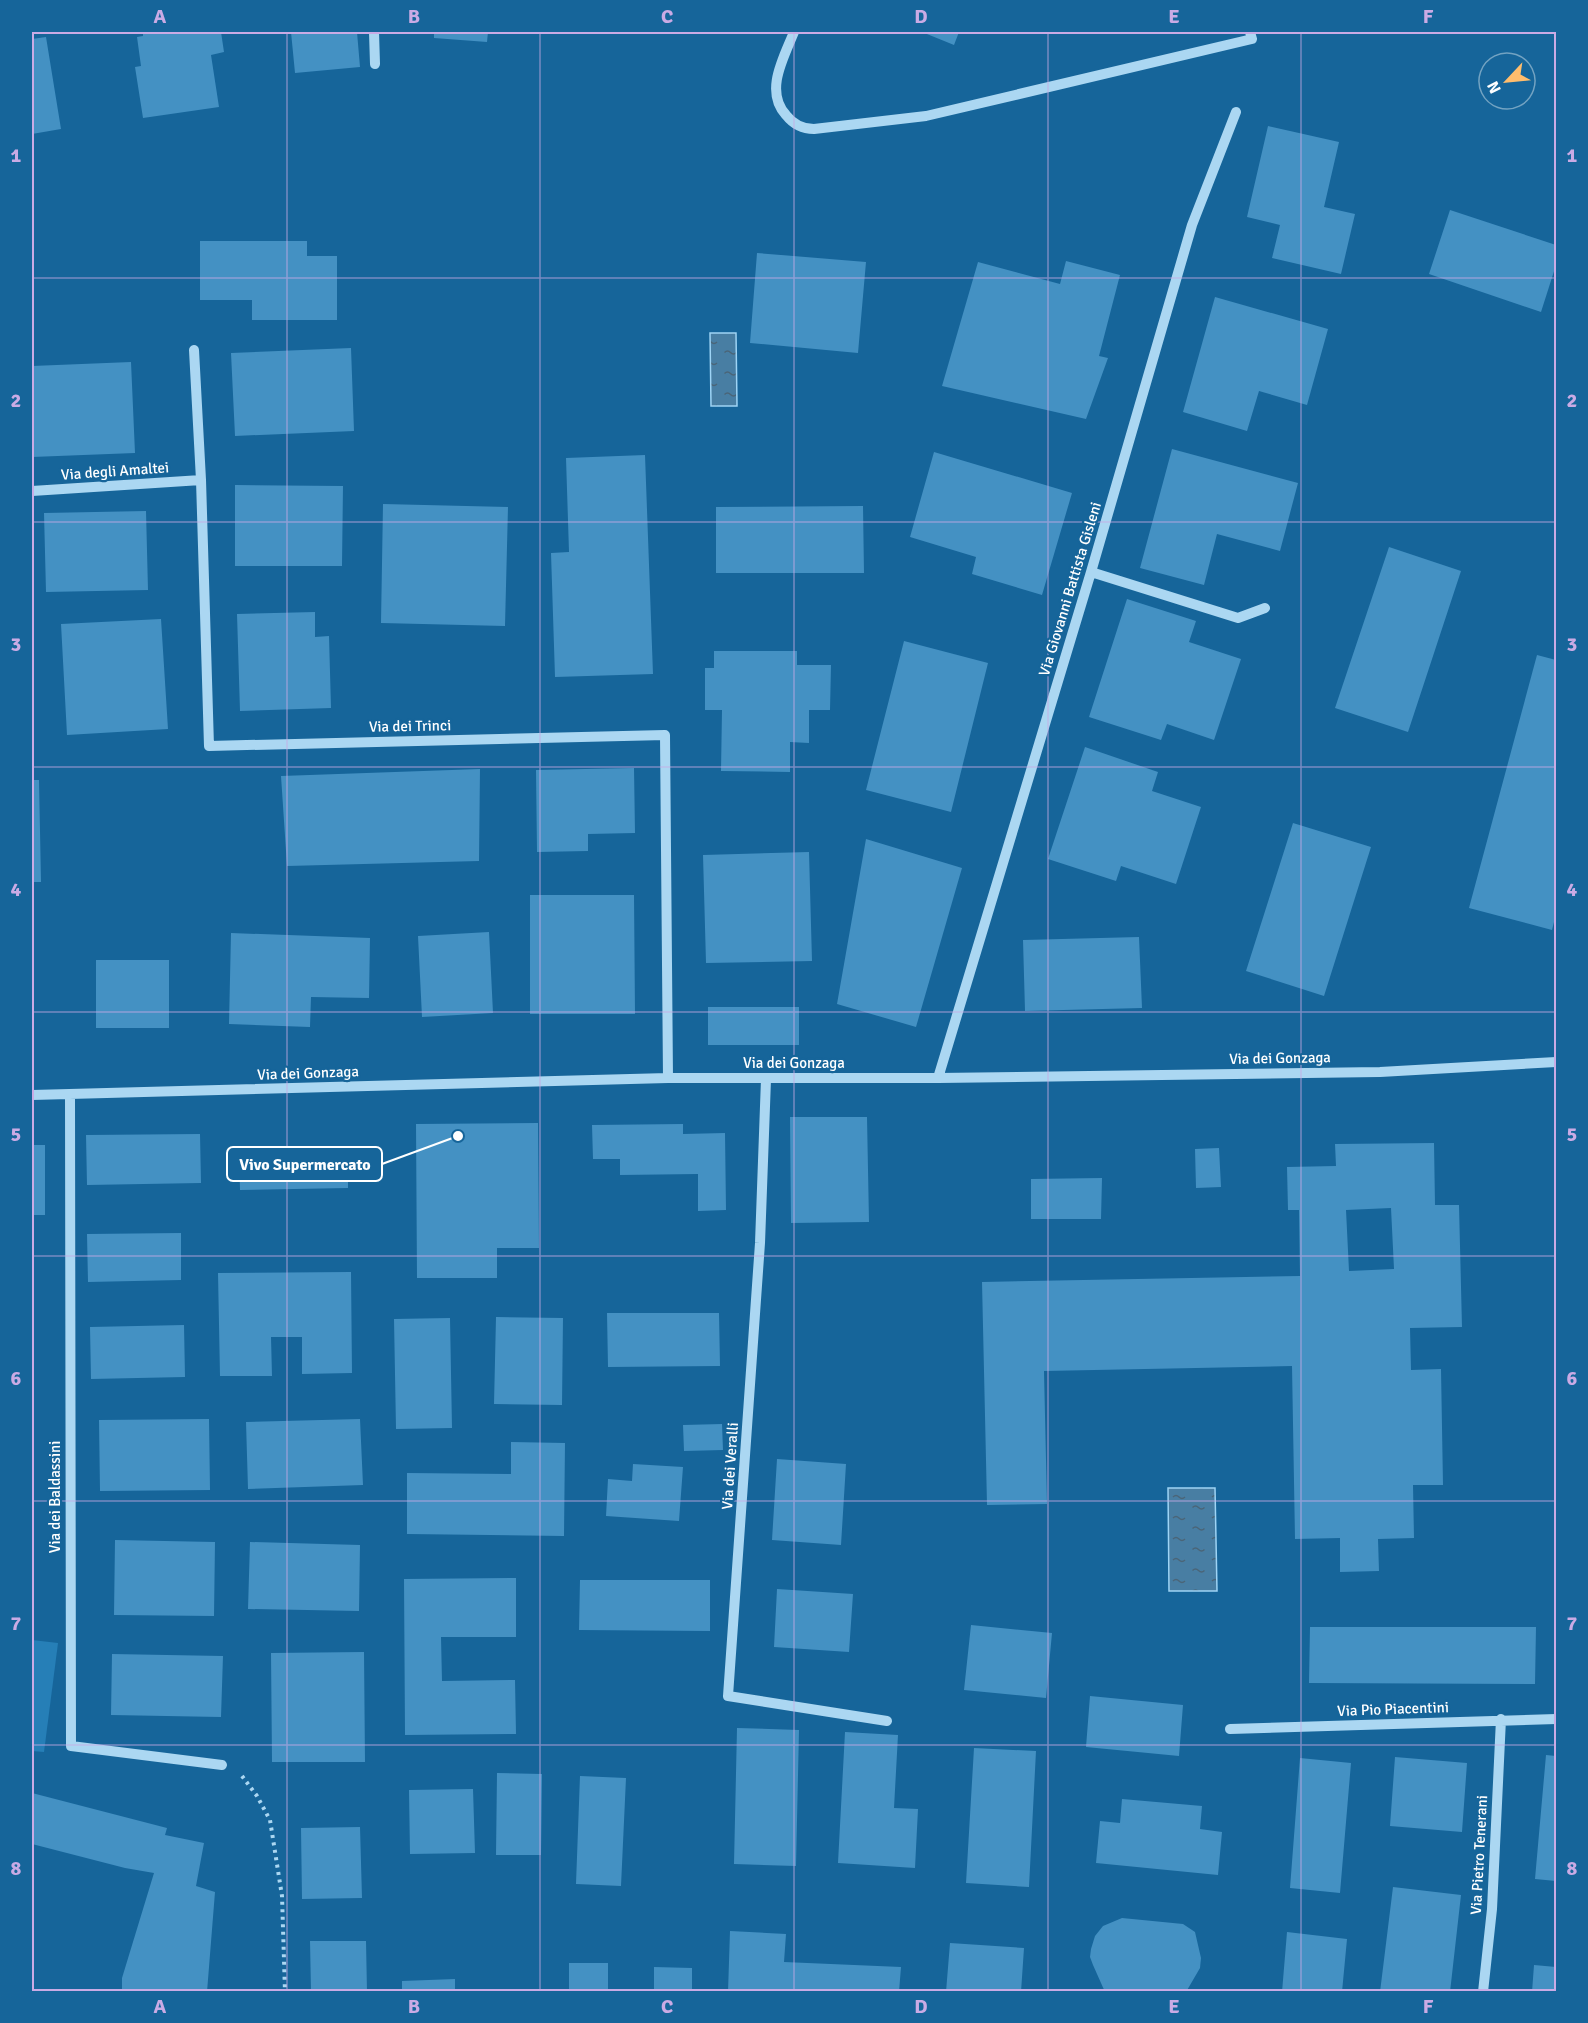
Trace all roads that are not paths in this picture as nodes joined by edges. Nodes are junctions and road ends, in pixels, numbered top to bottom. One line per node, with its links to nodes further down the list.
1 (374, 32): 4 (street)
2 (794, 32): 3 (street)
3 (1250, 32)
4 (375, 64)
5 (1236, 112): 9 (street, Via Giovanni Battista Gisleni)
6 (194, 350): 7 (street, Via dei Trinci)
7 (201, 480): 8 (street, Via degli Amaltei); 12 (street, Via dei Trinci)
8 (32, 491)
9 (1091, 572): 10 (street); 13 (street, Via Giovanni Battista Gisleni)
10 (1265, 609)
11 (1557, 1062): 13 (street, Via dei Gonzaga)
12 (668, 1078): 14 (street, Via dei Gonzaga); 16 (street, Via dei Gonzaga)
13 (938, 1078): 14 (street, Via dei Gonzaga)
14 (766, 1079): 19 (street, Via dei Veralli)
15 (32, 1095): 16 (street, Via dei Gonzaga)
16 (70, 1095): 21 (street, Via dei Baldassini)
17 (1502, 1719): 18 (street, Via Pio Piacentini); 20 (street, Via Pio Piacentini); 22 (street, Via Pietro Tenerani)
18 (1557, 1719)
19 (887, 1721)
20 (1230, 1729)
21 (222, 1765)
22 (1483, 1992)

